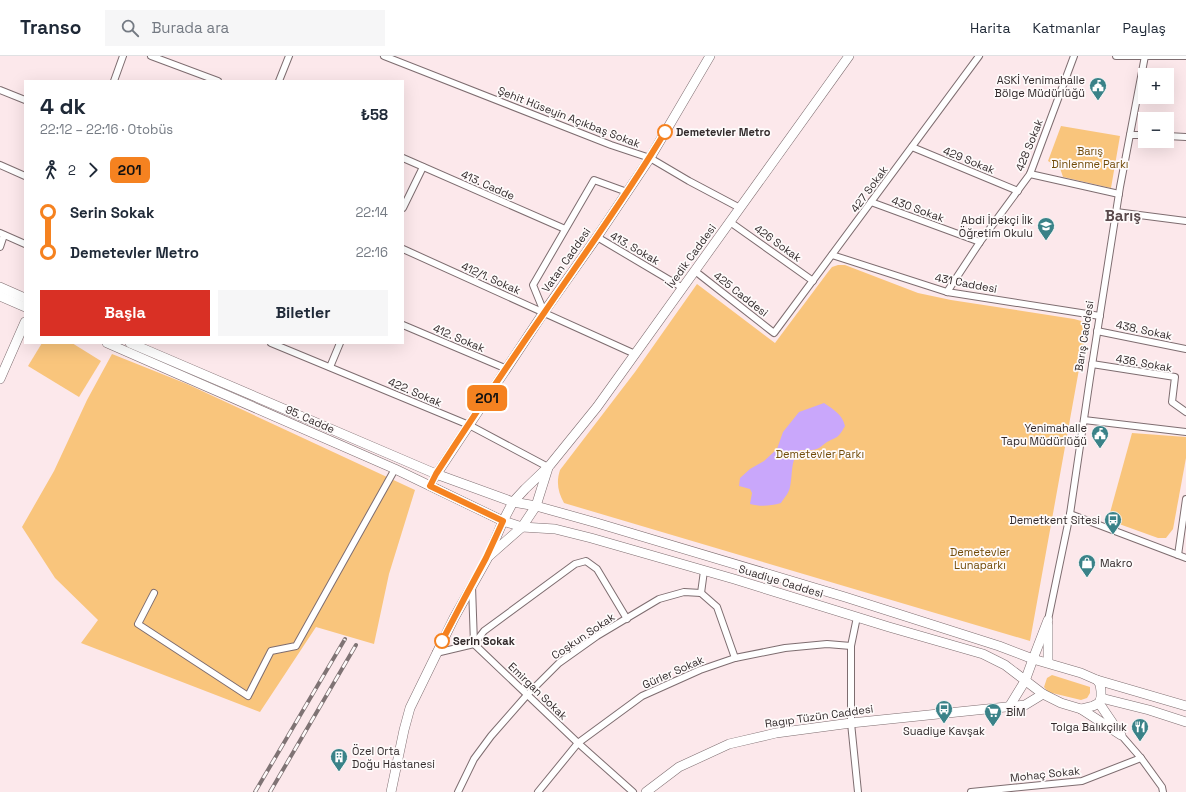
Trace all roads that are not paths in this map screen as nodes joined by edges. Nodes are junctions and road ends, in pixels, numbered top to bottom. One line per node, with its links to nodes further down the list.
1 (123, 56): 12 (street)
2 (151, 56): 13 (street)
3 (289, 56): 14 (street)
4 (384, 56): 23 (street, Şehit Hüseyin Açıkbaş Sokak)
5 (710, 56): 23 (main road, Vatan Caddesi)
6 (850, 56): 33 (main road, İvedik Caddesi)
7 (979, 56): 21 (street, 427 Sokak)
8 (1074, 56): 26 (street, 428 Sokak)
9 (1116, 56): 10 (street)
10 (1145, 56): 11 (street); 17 (street, Barış Caddesi)
11 (1186, 56)
12 (114, 80)
13 (215, 80)
14 (279, 80)
15 (0, 90): 16 (street)
16 (24, 100)
17 (1130, 135): 18 (street); 30 (street, Barış Caddesi)
18 (1138, 135)
19 (1174, 136): 20 (street)
20 (1186, 137)
21 (912, 147): 28 (street, 429 Sokak); 31 (street, 427 Sokak)
22 (404, 158): 25 (street, 413. Cadde)
23 (650, 158): 29 (main road, Vatan Caddesi); 33 (street, Şehit Hüseyin Açıkbaş Sokak)
24 (0, 165): 27 (street)
25 (423, 167): 32 (street); 37 (street, 413. Cadde)
26 (1030, 174): 28 (street, 428 Sokak); 30 (street)
27 (24, 176)
28 (1018, 191): 40 (street, 428 Sokak)
29 (627, 192): 37 (street); 39 (main road, Vatan Caddesi)
30 (1119, 194): 34 (street, Barış Caddesi)
31 (871, 202): 40 (street, 430 Sokak); 44 (street, 427 Sokak)
32 (404, 206)
33 (740, 208): 36 (main road, İvedik Caddesi)
34 (1116, 212): 35 (street); 54 (street, Barış Caddesi)
35 (1186, 221)
36 (730, 222): 45 (main road, İvedik Caddesi); 46 (street, 426 Sokak)
37 (565, 229): 53 (street)
38 (2, 234): 41 (street); 42 (street)
39 (597, 237): 48 (street, 413. Sokak); 53 (main road, Vatan Caddesi)
40 (980, 242): 49 (street, 428 Sokak)
41 (24, 244)
42 (0, 247)
43 (404, 249): 53 (street, 412/1. Sokak)
44 (832, 255): 46 (street, 427 Sokak); 49 (street, 431 Caddesi)
45 (695, 271): 48 (main road, İvedik Caddesi); 58 (street, 425 Caddesi)
46 (813, 281): 58 (street, 427 Sokak)
47 (0, 287): 51 (main road)
48 (683, 288): 64 (main road, İvedik Caddesi)
49 (947, 292): 54 (street, 431 Caddesi)
50 (0, 296): 52 (main road)
51 (24, 298)
52 (24, 307)
53 (544, 312): 64 (street, 412/1. Sokak); 67 (main road, Vatan Caddesi)
54 (1100, 316): 57 (street, Barış Caddesi)
55 (24, 324): 68 (main road)
56 (404, 325): 67 (street, 412. Sokak)
57 (1097, 331): 63 (street, 438. Sokak); 65 (street, Barış Caddesi)
58 (774, 333)
59 (109, 344): 74 (main road, 95. Cadde)
60 (132, 344): 75 (main road, 95. Cadde)
61 (273, 344): 66 (street, 422. Sokak)
62 (340, 344): 66 (street)
63 (1186, 349)
64 (635, 354): 73 (main road, İvedik Caddesi)
65 (1092, 364): 69 (street, 436. Sokak); 70 (street, Barış Caddesi)
66 (330, 367): 71 (street, 422. Sokak)
67 (507, 369): 71 (main road, Vatan Caddesi)
68 (0, 379)
69 (1186, 412)
70 (1084, 420): 72 (street); 80 (street, Barış Caddesi)
71 (468, 425): 73 (street, 422. Sokak); 75 (main road, Vatan Caddesi)
72 (1186, 432)
73 (548, 467): 78 (main road, İvedik Caddesi); 79 (main road, İvedik Caddesi)
74 (395, 470): 76 (main road, 95. Cadde); 89 (street)
75 (436, 474): 76 (main road, Vatan Caddesi); 78 (main road, 95. Cadde)
76 (430, 486): 81 (main road, 95. Cadde)
77 (1186, 499): 83 (street)
78 (513, 502): 79 (main road); 81 (main road, İvedik Caddesi)
79 (536, 506): 82 (main road, İvedik Caddesi); 97 (main road, Suadiye Caddesi)
80 (1070, 514): 83 (street); 92 (street, Barış Caddesi)
81 (503, 521): 82 (main road); 84 (main road, İvedik Caddesi)
82 (522, 527): 84 (main road, İvedik Caddesi); 86 (main road, Suadiye Caddesi)
83 (1178, 555): 85 (street)
84 (486, 558): 87 (main road, İvedik Caddesi)
85 (1186, 558)
86 (704, 571): 88 (street); 90 (main road, Suadiye Caddesi)
87 (472, 584): 93 (street); 95 (main road, İvedik Caddesi)
88 (701, 592): 91 (street, Coşkun Sokak); 96 (street)
89 (154, 593)
90 (857, 617): 94 (street); 100 (main road, Suadiye Caddesi)
91 (627, 619): 93 (street); 102 (street, Coşkun Sokak)
92 (1048, 620): 97 (main road, Barış Caddesi); 98 (main road, Barış Caddesi)
93 (474, 644): 95 (street); 102 (street, Emirgan Sokak)
94 (851, 646): 96 (street, Gürler Sokak); 108 (street)
95 (436, 653): 112 (main road, İvedik Caddesi)
96 (735, 658): 110 (street, Gürler Sokak)
97 (1033, 659): 98 (main road, Suadiye Caddesi); 100 (main road)
98 (1048, 662): 99 (main road, Suadiye Caddesi)
99 (1097, 680): 103 (main road); 104 (main road, Suadiye Caddesi)
100 (1025, 681): 101 (main road, Suadiye Caddesi); 105 (main road)
101 (1043, 694): 105 (main road, Ragıp Tüzün Caddesi); 106 (main road, Suadiye Caddesi)
102 (526, 695): 110 (street, Emirgan Sokak); 113 (street, Coşkun Sokak)
103 (1100, 700): 106 (main road); 107 (main road); 109 (main road)
104 (1186, 706)
105 (1009, 707): 108 (main road, Ragıp Tüzün Caddesi)
106 (1082, 709): 109 (main road)
107 (1186, 722)
108 (851, 723): 116 (main road, Ragıp Tüzün Caddesi); 117 (street)
109 (1121, 735): 111 (street)
110 (578, 743): 114 (street, Gürler Sokak); 115 (street, Emirgan Sokak)
111 (1141, 758): 118 (street, Mohaç Sokak); 119 (street)
112 (391, 792)
113 (458, 792)
114 (538, 792)
115 (633, 792)
116 (646, 792)
117 (858, 792)
118 (971, 792)
119 (1163, 792)

